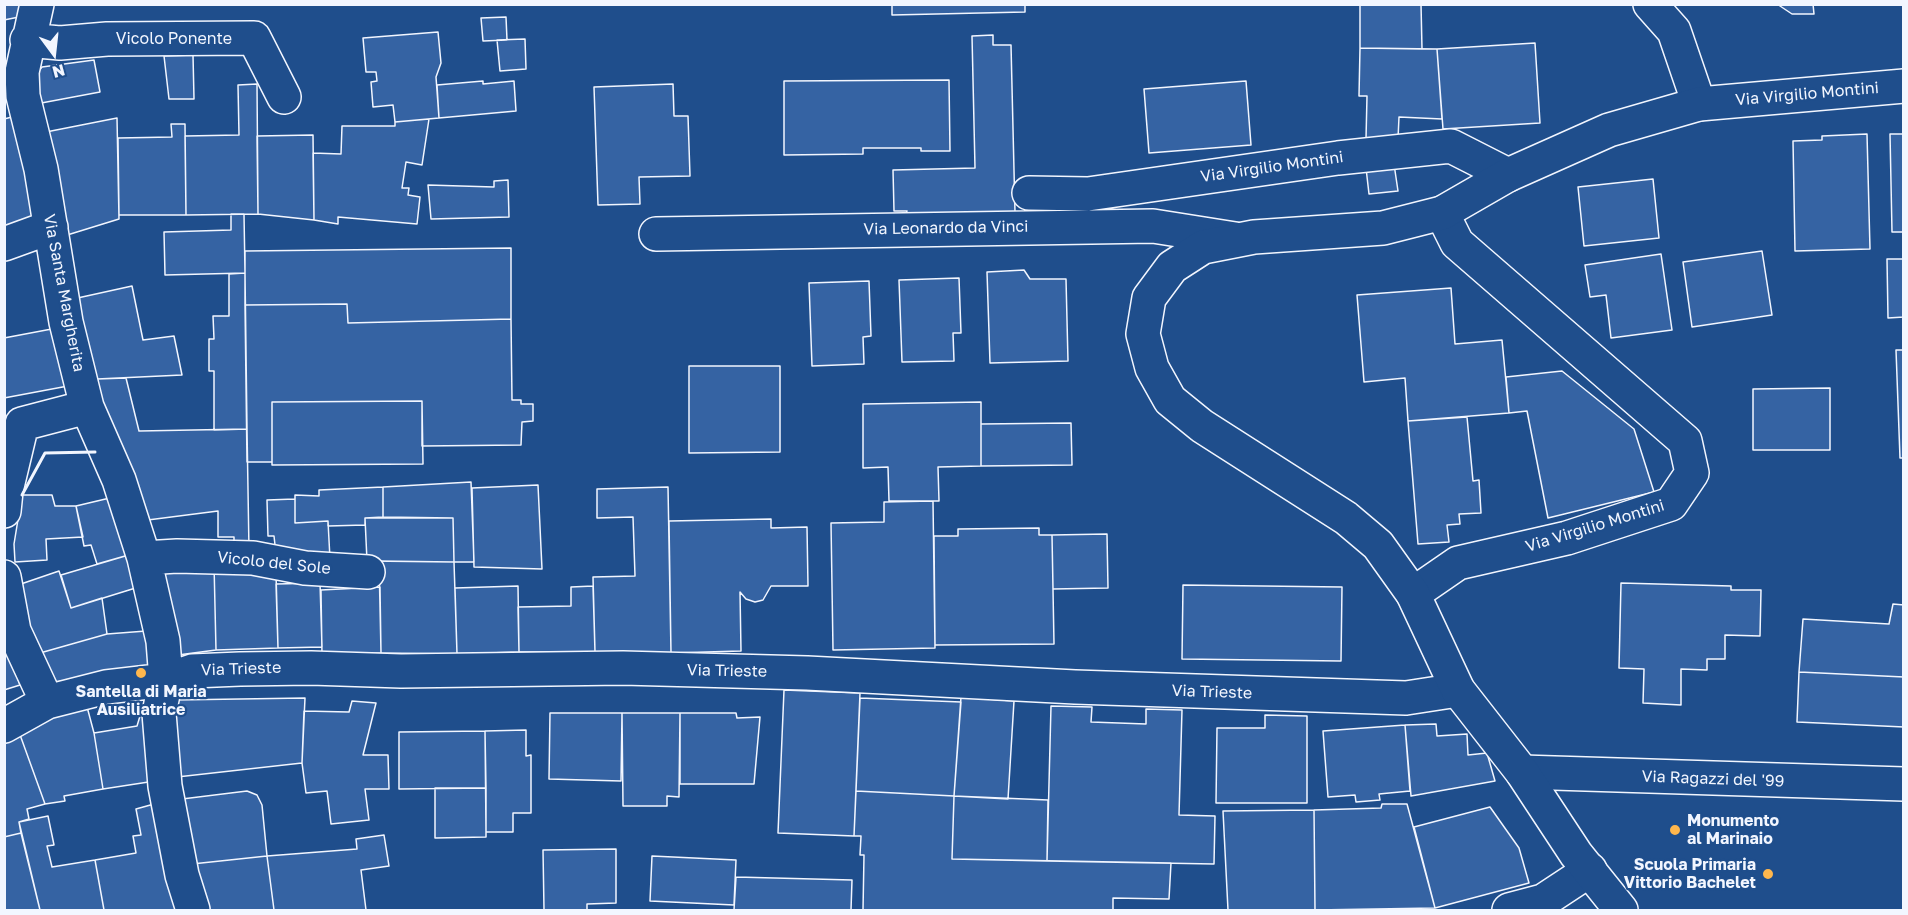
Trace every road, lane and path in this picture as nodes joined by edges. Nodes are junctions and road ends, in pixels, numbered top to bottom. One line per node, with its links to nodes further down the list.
1 (37, 4): 3 (street, Via Santa Margherita)
2 (1650, 4): 6 (street)
3 (27, 40): 5 (street, Vicolo Ponente); 10 (street, Via Santa Margherita)
4 (1904, 86): 6 (street, Via Virgilio Montini)
5 (284, 97)
6 (1699, 105): 7 (street, Via Virgilio Montini)
7 (1508, 175): 8 (street, Via Virgilio Montini); 9 (street, Via Virgilio Montini)
8 (1029, 193)
9 (1442, 213): 12 (street, Via Leonardo da Vinci); 19 (street, Via Virgilio Montini)
10 (51, 227): 13 (street); 14 (street, Via Santa Margherita)
11 (656, 234): 12 (street, Via Leonardo da Vinci)
12 (1235, 239): 19 (street, Via Leonardo da Vinci)
13 (4, 244)
14 (87, 407): 15 (street); 16 (street, Via Santa Margherita)
15 (4, 511)
16 (144, 558): 17 (street, Vicolo del Sole); 20 (street, Via Santa Margherita)
17 (368, 572)
18 (4, 577): 22 (street)
19 (1413, 594): 21 (street)
20 (166, 680): 21 (street, Via Trieste); 22 (street, Via Trieste); 27 (street, Via Santa Margherita)
21 (1458, 690): 24 (street)
22 (47, 702): 23 (street, Via Trieste)
23 (4, 726)
24 (1522, 772): 25 (street, Via Ragazzi del '99); 26 (street)
25 (1904, 784)
26 (1590, 870): 28 (street); 29 (street)
27 (193, 910)
28 (1509, 910)
29 (1621, 910)

